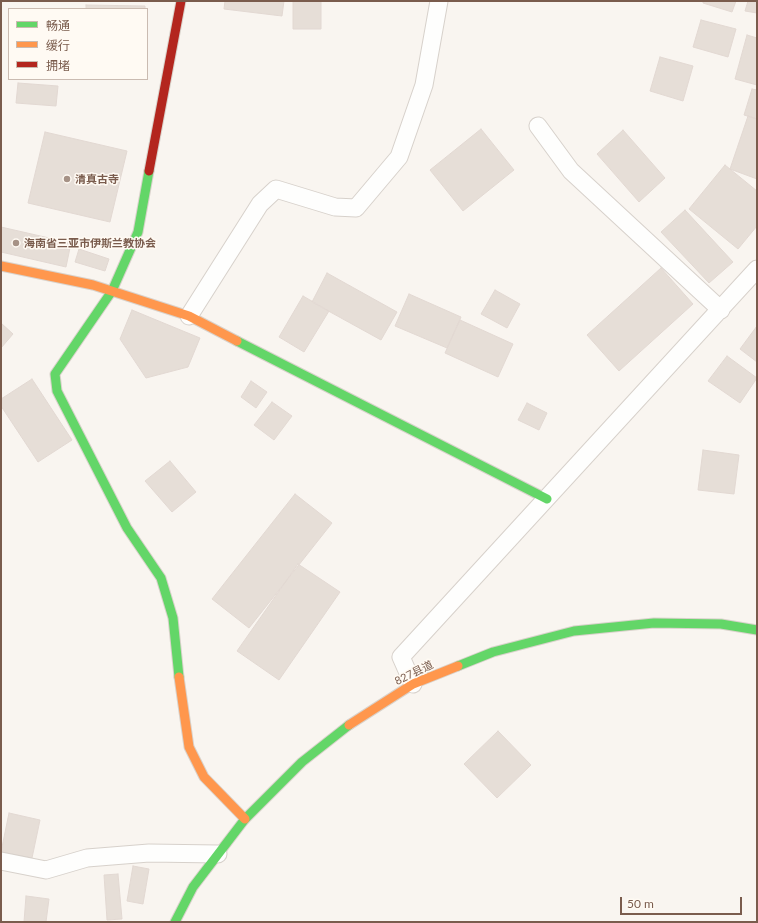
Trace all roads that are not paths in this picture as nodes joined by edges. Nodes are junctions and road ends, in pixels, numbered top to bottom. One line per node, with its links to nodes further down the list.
1 (181, 1): 7 (street)
2 (439, 1): 9 (street)
3 (538, 126): 8 (street)
4 (1, 266): 7 (street)
5 (757, 269): 6 (street)
6 (752, 286): 8 (street)
7 (112, 291): 9 (street); 13 (street)
8 (721, 310): 10 (street)
9 (189, 316): 10 (street)
10 (547, 499): 12 (street)
11 (757, 630): 12 (street, 827县道)
12 (413, 684): 13 (street, 827县道)
13 (245, 819): 14 (street, 827县道)
14 (218, 854): 15 (street); 16 (street, 827县道)
15 (1, 861)
16 (175, 922)

